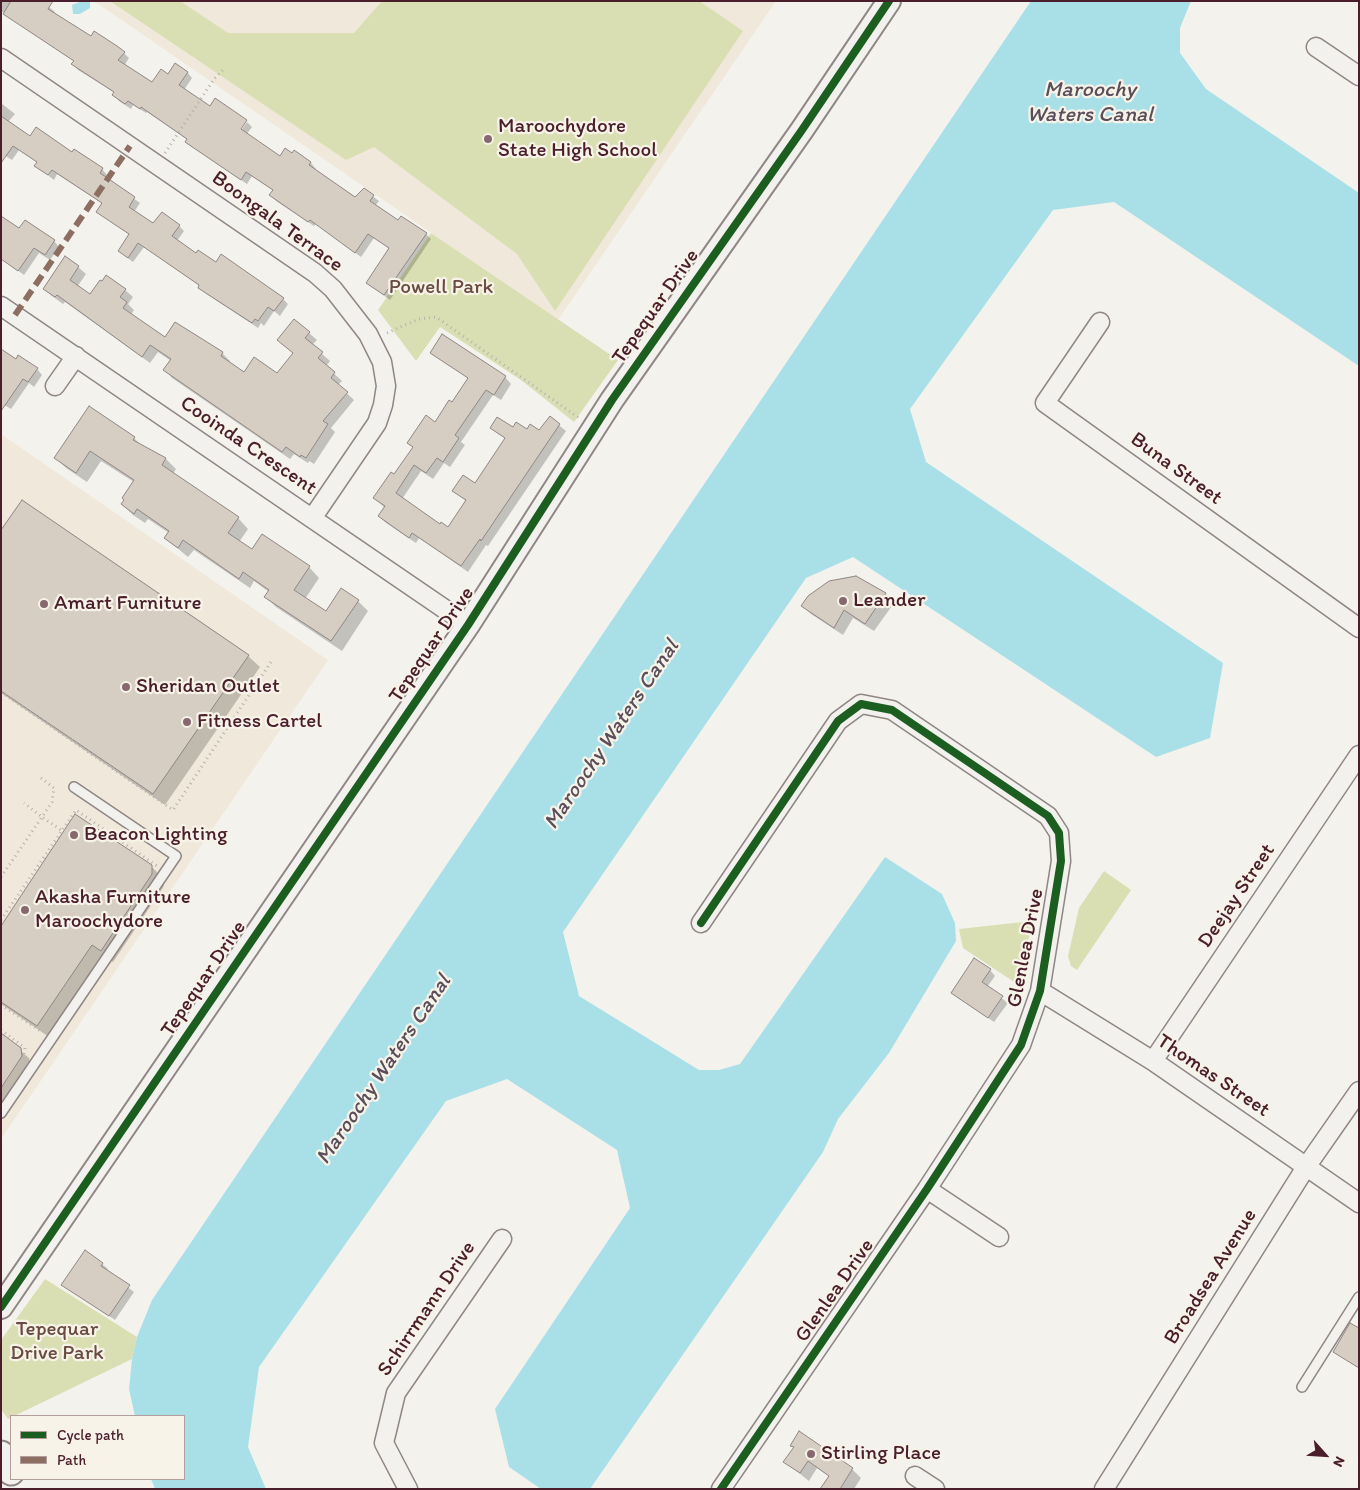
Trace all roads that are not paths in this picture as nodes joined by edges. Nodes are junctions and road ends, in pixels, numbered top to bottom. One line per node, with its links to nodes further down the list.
1 (889, 1): 10 (street, Tepequar Drive)
2 (1316, 47): 4 (street)
3 (1, 58): 9 (street, Boongala Terrace)
4 (1359, 76)
5 (1, 306): 7 (street, Cooinda Crescent)
6 (1100, 322): 11 (street, Buna Street)
7 (76, 356): 8 (street); 9 (street, Cooinda Crescent)
8 (55, 386)
9 (313, 517): 10 (street, Cooinda Crescent)
10 (468, 625): 25 (street, Tepequar Drive)
11 (1359, 628)
12 (1359, 755): 16 (street, Deejay Street)
13 (74, 787): 18 (lane)
14 (701, 923): 15 (street, Glenlea Drive)
15 (1040, 991): 16 (street, Thomas Street); 20 (street, Glenlea Drive)
16 (1153, 1061): 19 (street, Thomas Street)
17 (1359, 1091): 19 (street, Broadsea Avenue)
18 (1, 1113)
19 (1306, 1167): 21 (street, Thomas Street); 33 (street, Broadsea Avenue)
20 (927, 1189): 22 (street); 31 (street, Glenlea Drive)
21 (1359, 1203)
22 (999, 1237)
23 (502, 1239): 30 (street, Schirrmann Drive)
24 (1359, 1297): 26 (lane)
25 (1, 1307)
26 (1302, 1387)
27 (1, 1454): 28 (main road)
28 (10, 1470)
29 (915, 1476): 32 (street)
30 (408, 1489)
31 (721, 1489)
32 (935, 1489)
33 (1104, 1489)

